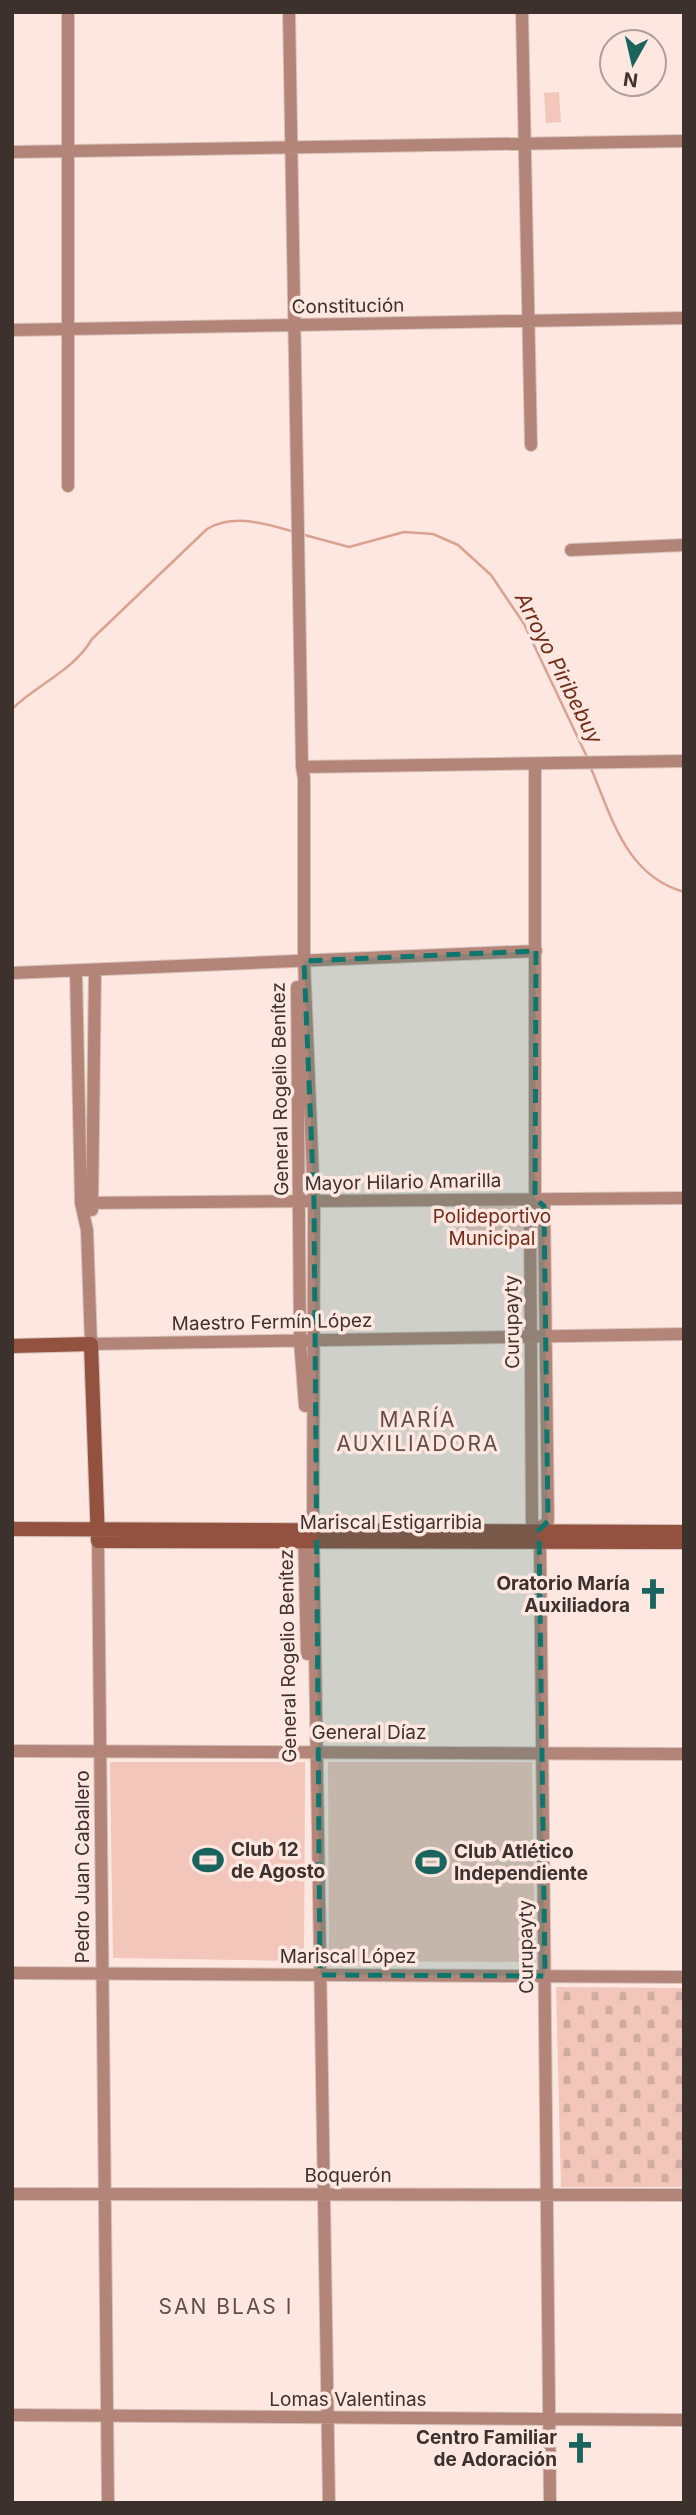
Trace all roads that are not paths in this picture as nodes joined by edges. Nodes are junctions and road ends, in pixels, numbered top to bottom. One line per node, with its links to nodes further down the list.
1 (68, 12): 8 (street)
2 (289, 12): 6 (street, General Rogelio Benítez)
3 (522, 12): 5 (street)
4 (684, 141): 5 (street)
5 (525, 144): 6 (street); 10 (street)
6 (292, 148): 8 (street); 11 (street, General Rogelio Benítez)
7 (12, 152): 8 (street)
8 (68, 152): 13 (street)
9 (684, 318): 10 (street, Constitución)
10 (530, 322): 11 (street, Constitución); 14 (street)
11 (296, 326): 13 (street, Constitución); 20 (street, General Rogelio Benítez)
12 (12, 330): 13 (street, Constitución)
13 (67, 330): 15 (street)
14 (531, 445)
15 (68, 486)
16 (684, 545): 17 (street)
17 (571, 550)
18 (684, 761): 19 (street)
19 (535, 765): 20 (street); 21 (street)
20 (302, 767): 22 (street, General Rogelio Benítez)
21 (536, 951): 22 (street); 27 (street)
22 (301, 961): 23 (street); 28 (street, General Rogelio Benítez)
23 (95, 970): 24 (street); 29 (street)
24 (76, 971): 25 (street); 29 (street)
25 (12, 973)
26 (684, 1198): 27 (street, Mayor Hilario Amarilla)
27 (535, 1199): 28 (street, Mayor Hilario Amarilla); 31 (street, Curupayty); 32 (street, Curupayty)
28 (307, 1202): 29 (street, Mayor Hilario Amarilla); 33 (street, General Rogelio Benítez)
29 (88, 1203): 34 (street, Pedro Juan Caballero)
30 (684, 1334): 32 (street, Maestro Fermín López)
31 (532, 1336): 32 (street, Maestro Fermín López); 33 (street, Maestro Fermín López); 40 (street, Curupayty)
32 (546, 1336): 40 (street, Curupayty)
33 (306, 1341): 34 (street, Maestro Fermín López); 39 (street, General Rogelio Benítez)
34 (91, 1344): 35 (street, Maestro Fermín López); 38 (street, Pedro Juan Caballero)
35 (12, 1346)
36 (12, 1529): 38 (street)
37 (684, 1532): 40 (street)
38 (97, 1535): 39 (street); 43 (street, Pedro Juan Caballero)
39 (309, 1535): 40 (street); 44 (street, General Rogelio Benítez)
40 (540, 1535): 41 (street); 45 (street, Curupayty)
41 (684, 1542)
42 (12, 1751): 43 (street, General Díaz)
43 (101, 1751): 44 (street, General Díaz); 48 (street, Pedro Juan Caballero)
44 (313, 1751): 45 (street, General Díaz); 49 (street, General Rogelio Benítez)
45 (542, 1752): 46 (street, General Díaz); 50 (street, Curupayty)
46 (684, 1754)
47 (12, 1973): 48 (street, Mariscal López)
48 (102, 1973): 49 (street, Mariscal López); 53 (street, Pedro Juan Caballero)
49 (316, 1975): 50 (street, Mariscal López); 54 (street, General Rogelio Benítez)
50 (545, 1976): 51 (street, Mariscal López); 55 (street, Curupayty)
51 (684, 1977)
52 (12, 2194): 53 (street, Boquerón)
53 (105, 2194): 54 (street, Boquerón); 58 (street, Pedro Juan Caballero)
54 (319, 2195): 55 (street, Boquerón); 59 (street, General Rogelio Benítez)
55 (548, 2195): 56 (street, Boquerón); 60 (street, Curupayty)
56 (684, 2196)
57 (12, 2415): 58 (street, Lomas Valentinas)
58 (107, 2416): 59 (street, Lomas Valentinas); 62 (street, Pedro Juan Caballero)
59 (323, 2418): 60 (street, Lomas Valentinas); 63 (street, General Rogelio Benítez); 64 (street, General Rogelio Benítez)
60 (549, 2419): 61 (street, Lomas Valentinas); 65 (street, Curupayty)
61 (684, 2420)
62 (108, 2503)
63 (321, 2503)
64 (329, 2503)
65 (550, 2503)

